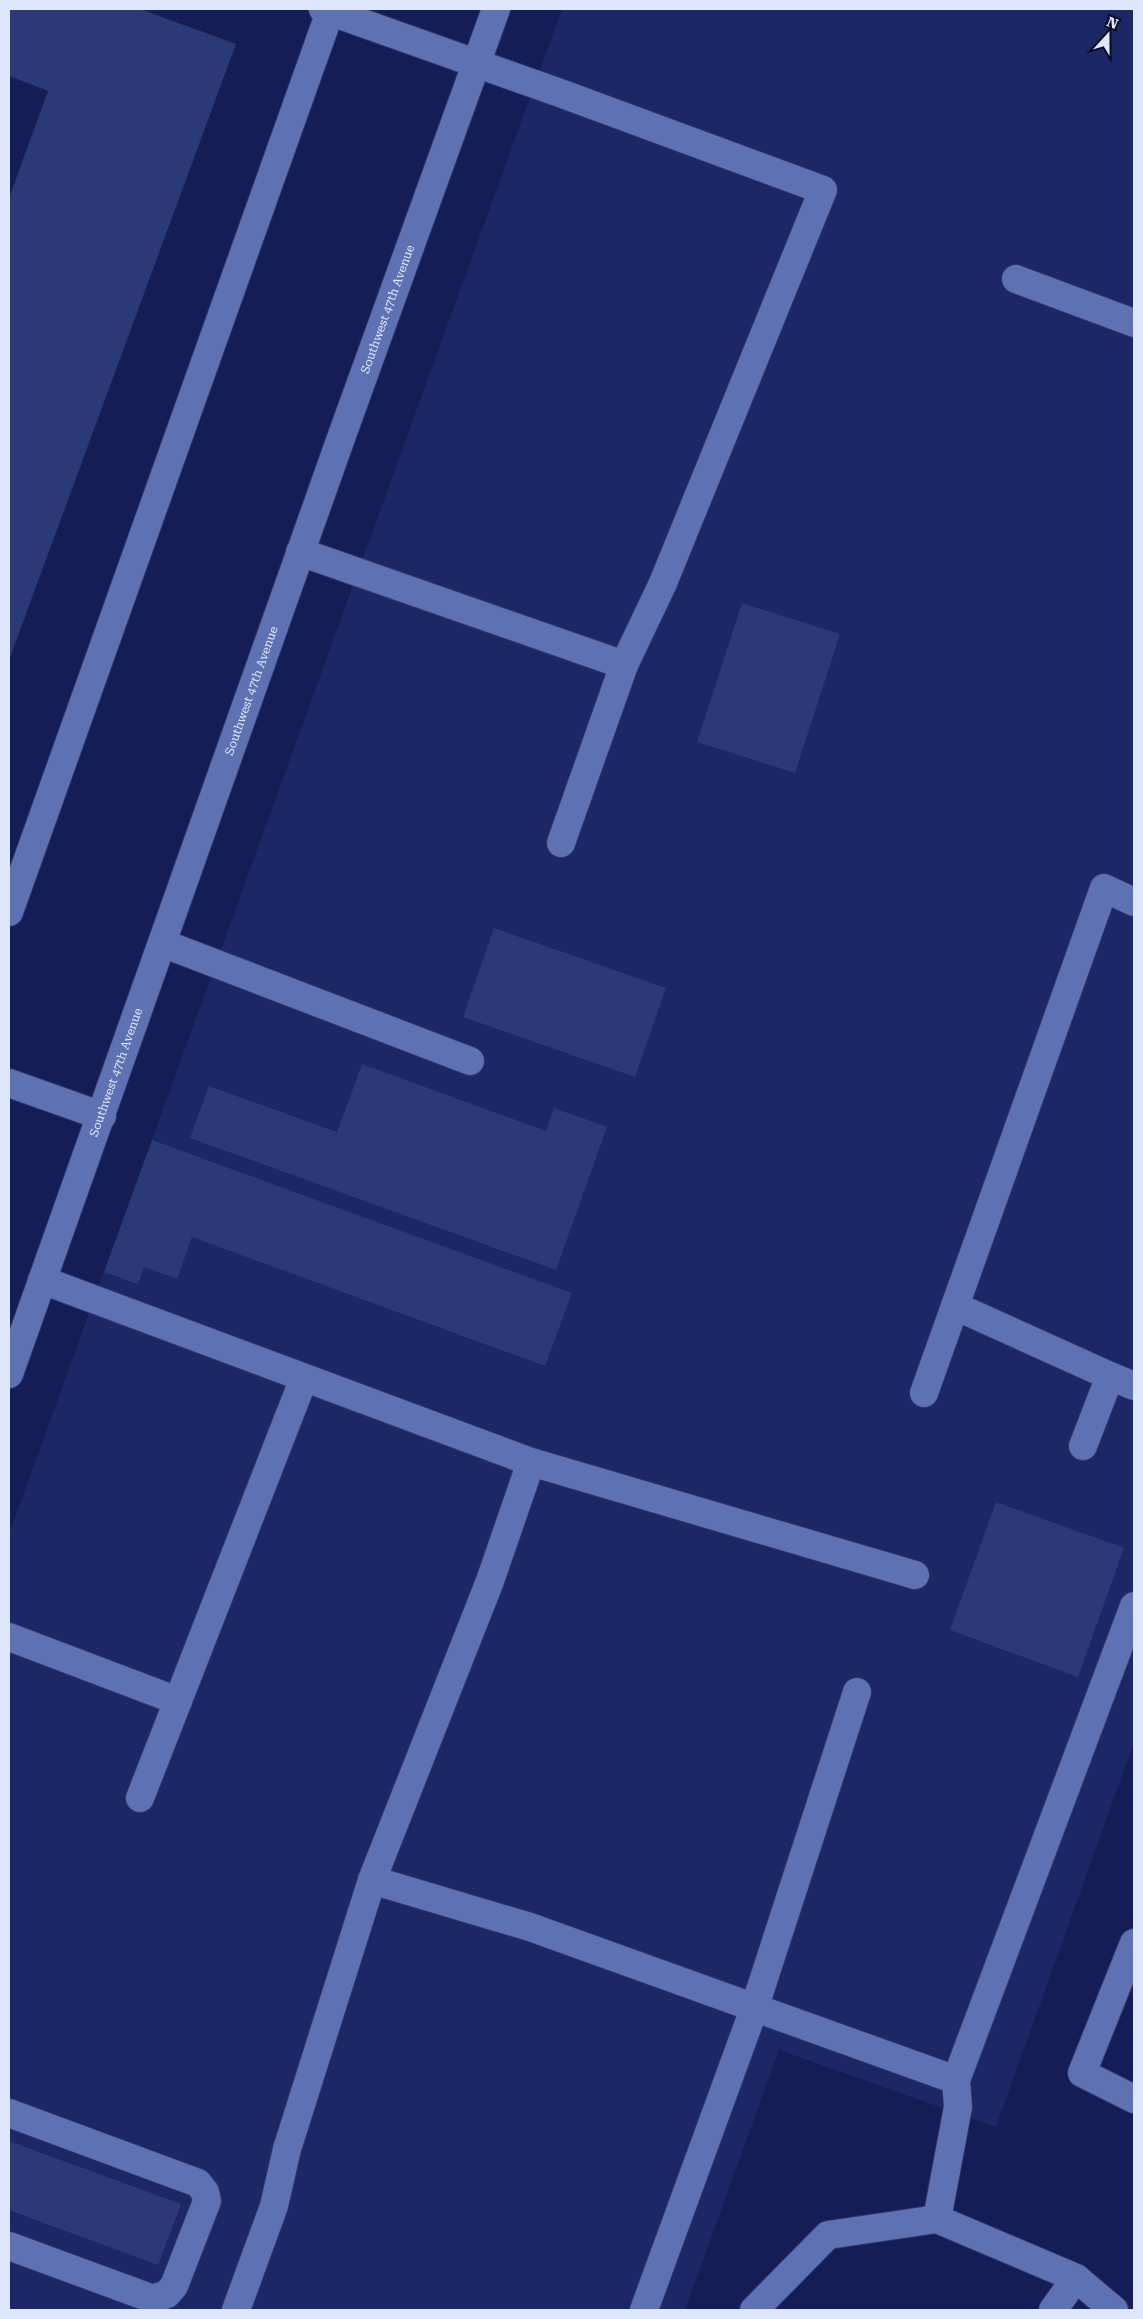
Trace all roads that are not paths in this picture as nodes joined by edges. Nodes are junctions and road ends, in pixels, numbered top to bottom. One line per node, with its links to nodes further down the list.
1 (496, 9): 3 (street, Southwest 47th Avenue)
2 (328, 10): 3 (street); 10 (street)
3 (476, 64): 6 (street, Southwest 47th Avenue); 7 (street)
4 (1016, 279): 5 (street)
5 (1134, 323)
6 (300, 552): 7 (street); 11 (street, Southwest 47th Avenue)
7 (624, 665): 8 (street)
8 (560, 843)
9 (1134, 902): 16 (street)
10 (9, 912)
11 (162, 943): 12 (street); 14 (street, Southwest 47th Avenue)
12 (470, 1061)
13 (9, 1083): 14 (street)
14 (102, 1116): 15 (street, Southwest 47th Avenue)
15 (42, 1280): 17 (street, Southwest 47th Avenue); 18 (street)
16 (955, 1306): 19 (street); 20 (street)
17 (9, 1374)
18 (304, 1378): 22 (street); 27 (street)
19 (1122, 1381): 21 (street)
20 (924, 1393)
21 (1083, 1446)
22 (532, 1462): 23 (street); 29 (street)
23 (915, 1575)
24 (1134, 1606): 32 (street)
25 (9, 1637): 27 (street)
26 (856, 1692): 31 (street)
27 (178, 1701): 28 (street)
28 (140, 1798)
29 (372, 1880): 31 (street); 38 (street)
30 (1134, 1943): 33 (street)
31 (754, 2009): 32 (street); 39 (street)
32 (956, 2080): 35 (street)
33 (1134, 2099)
34 (9, 2114): 36 (street)
35 (938, 2219): 37 (street); 40 (street)
36 (9, 2246)
37 (1076, 2278): 41 (street); 42 (street)
38 (236, 2310)
39 (644, 2310)
40 (754, 2310)
41 (1053, 2310)
42 (1114, 2310)

